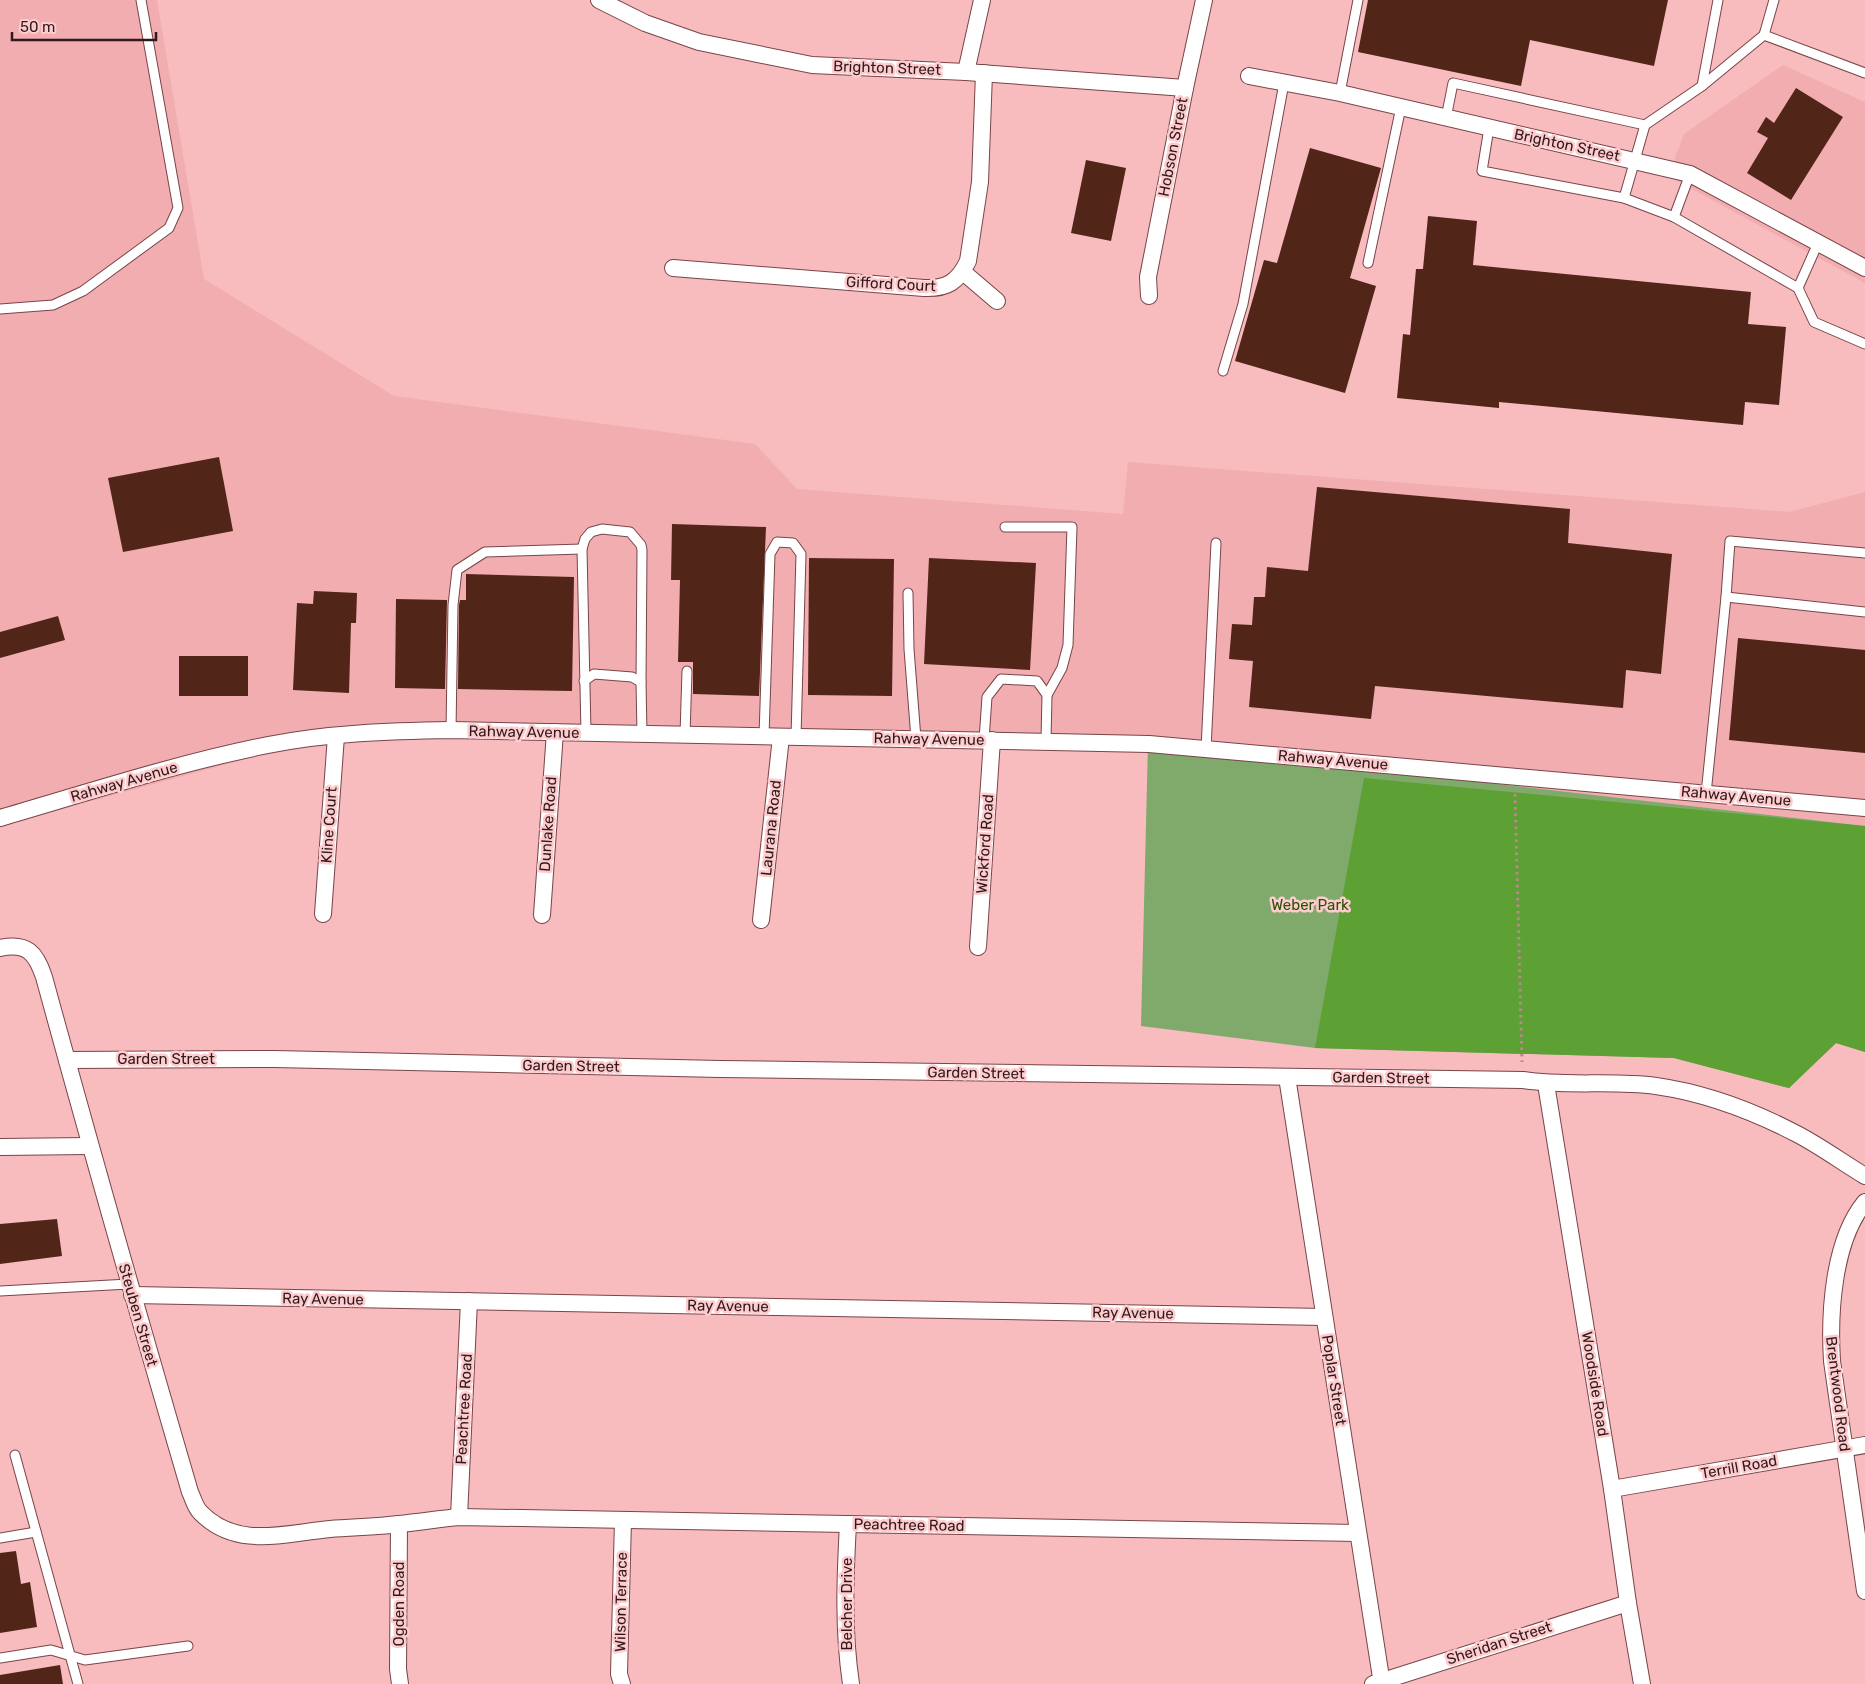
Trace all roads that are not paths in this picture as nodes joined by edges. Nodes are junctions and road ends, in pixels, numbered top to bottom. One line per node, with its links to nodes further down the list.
1 (141, 0): 33 (lane)
2 (599, 0): 9 (street, Brighton Street)
3 (982, 0): 9 (street)
4 (1204, 0): 15 (street, Hobson Street)
5 (1358, 0): 16 (lane)
6 (1718, 0): 14 (lane)
7 (1774, 0): 8 (lane)
8 (1764, 35): 11 (lane); 14 (lane)
9 (966, 72): 10 (street, Brighton Street)
10 (984, 73): 15 (street, Brighton Street); 29 (street)
11 (1865, 73)
12 (1248, 76): 13 (street, Brighton Street)
13 (1284, 83): 16 (street, Brighton Street); 35 (lane)
14 (1702, 86): 19 (lane)
15 (1185, 88): 31 (street, Hobson Street)
16 (1340, 93): 17 (street, Brighton Street)
17 (1400, 107): 18 (street, Brighton Street); 26 (lane)
18 (1446, 118): 19 (lane); 20 (street, Brighton Street)
19 (1645, 124): 21 (lane)
20 (1489, 128): 21 (street, Brighton Street); 23 (lane)
21 (1635, 160): 22 (street, Brighton Street); 23 (lane)
22 (1690, 174): 24 (lane); 25 (street, Brighton Street)
23 (1624, 198): 24 (lane)
24 (1674, 217): 30 (lane)
25 (1818, 243): 28 (street, Brighton Street); 30 (lane)
26 (1368, 263)
27 (673, 268): 29 (street, Gifford Court)
28 (1865, 268)
29 (963, 272): 32 (street)
30 (1798, 288): 34 (lane)
31 (1149, 296)
32 (997, 301)
33 (0, 309)
34 (1865, 344)
35 (1223, 371)
36 (1005, 527): 46 (lane)
37 (1216, 543): 58 (lane)
38 (582, 549): 44 (lane); 45 (lane); 47 (lane)
39 (1865, 553): 41 (lane)
40 (908, 593): 55 (lane)
41 (1726, 598): 42 (lane); 59 (lane)
42 (1865, 612)
43 (687, 671): 51 (lane)
44 (584, 681): 45 (lane); 49 (lane)
45 (641, 682): 50 (lane)
46 (1047, 695): 56 (lane); 57 (lane)
47 (450, 730): 48 (street, Rahway Avenue); 52 (street, Rahway Avenue)
48 (555, 732): 49 (street, Rahway Avenue); 63 (street, Dunlake Road)
49 (586, 733): 50 (street, Rahway Avenue)
50 (642, 734): 51 (street, Rahway Avenue)
51 (685, 735): 53 (street, Rahway Avenue)
52 (336, 736): 61 (street, Rahway Avenue); 62 (street, Kline Court)
53 (764, 736): 54 (street, Rahway Avenue); 54 (lane)
54 (789, 737): 55 (street, Rahway Avenue); 64 (street, Laurana Road)
55 (916, 739): 56 (street, Rahway Avenue)
56 (988, 740): 57 (street, Rahway Avenue); 65 (street, Wickford Road)
57 (1046, 741): 58 (street, Rahway Avenue)
58 (1206, 749): 59 (street, Rahway Avenue)
59 (1706, 794): 60 (street, Rahway Avenue)
60 (1865, 808)
61 (0, 818)
62 (323, 914)
63 (542, 915)
64 (761, 920)
65 (978, 947)
66 (0, 948): 67 (street, Steuben Street)
67 (67, 1060): 68 (street, Garden Street); 70 (street, Steuben Street)
68 (1287, 1077): 69 (street, Garden Street); 77 (street, Poplar Street)
69 (1546, 1084): 72 (street, Garden Street); 81 (street, Woodside Road)
70 (89, 1146): 71 (street); 74 (street, Steuben Street)
71 (0, 1148)
72 (1865, 1176)
73 (1865, 1202): 79 (street, Brentwood Road)
74 (130, 1289): 75 (lane); 76 (street, Ray Avenue); 84 (street, Steuben Street)
75 (0, 1291)
76 (469, 1301): 77 (street, Ray Avenue); 82 (street, Peachtree Road)
77 (1324, 1316): 87 (street, Poplar Street)
78 (1865, 1445): 79 (street, Terrill Road)
79 (1845, 1449): 81 (street, Terrill Road); 89 (street, Brentwood Road)
80 (15, 1456): 86 (lane)
81 (1612, 1489): 90 (street, Woodside Road)
82 (459, 1517): 83 (street, Peachtree Road); 84 (street, Peachtree Road)
83 (623, 1520): 85 (street, Peachtree Road); 97 (street, Wilson Terrace)
84 (399, 1524): 96 (street, Ogden Road)
85 (848, 1524): 87 (street, Peachtree Road); 98 (street, Belcher Drive)
86 (36, 1532): 88 (lane); 92 (lane)
87 (1358, 1533): 94 (street, Poplar Street)
88 (0, 1538)
89 (1865, 1591)
90 (1628, 1602): 94 (street, Sheridan Street); 99 (street, Woodside Road)
91 (188, 1646): 92 (lane)
92 (70, 1656): 93 (lane); 95 (lane)
93 (0, 1658)
94 (1378, 1683)
95 (78, 1684)
96 (400, 1684)
97 (622, 1684)
98 (851, 1684)
99 (1642, 1684)

